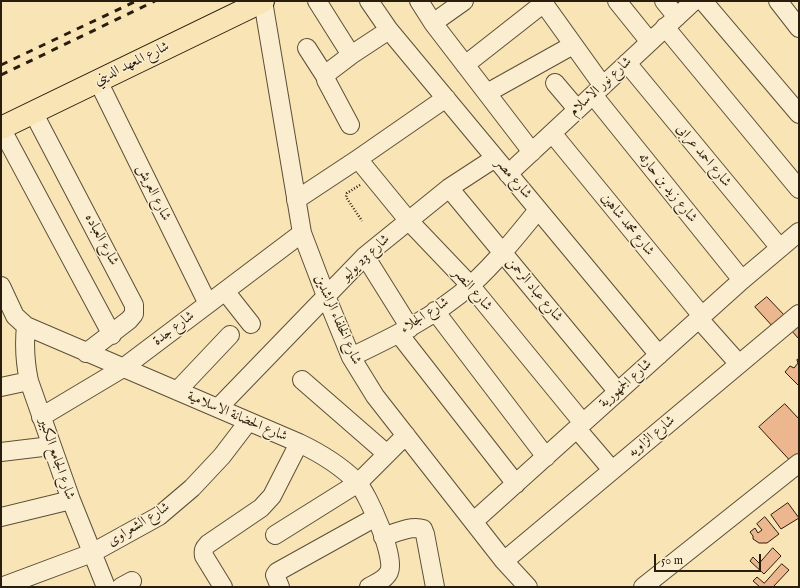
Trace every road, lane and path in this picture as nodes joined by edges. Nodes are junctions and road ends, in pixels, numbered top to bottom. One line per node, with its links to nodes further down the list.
1 (233, 1): 27 (main road, شارع المعهد الديني)
2 (263, 1): 24 (main road, شارع المعهد الديني); 44 (street, شارع الخلفاء الراشدين)
3 (317, 1): 20 (street)
4 (369, 1): 16 (street, شارع مصر)
5 (419, 1): 15 (street)
6 (464, 1): 15 (street)
7 (617, 1): 17 (street)
8 (664, 1): 14 (street)
9 (694, 1): 14 (street, شارع نور الاسلام)
10 (703, 1): 33 (street)
11 (778, 1): 13 (street)
12 (543, 2): 18 (street, شارع زيد بن حارثه); 22 (street)
13 (797, 20)
14 (671, 22): 17 (street, شارع نور الاسلام); 43 (street)
15 (433, 23): 22 (street)
16 (389, 30): 20 (street); 29 (street, شارع مصر)
17 (650, 42): 21 (street, شارع نور الاسلام)
18 (573, 45): 26 (street, شارع زيد بن حارثه); 28 (street)
19 (307, 48): 23 (street)
20 (351, 55): 23 (street)
21 (627, 63): 26 (street, شارع نور الاسلام); 50 (street, شارع احمد عرابى)
22 (465, 65): 28 (street)
23 (325, 76): 34 (street)
24 (98, 81): 27 (main road, شارع المعهد الديني); 58 (street, شارع العريش)
25 (555, 83): 30 (street)
26 (598, 91): 30 (street, شارع نور الاسلام); 53 (street, شارع زيد بن حارثه)
27 (56, 93): 31 (main road, شارع المعهد الديني); 32 (main road, شارع المعهد الديني)
28 (487, 93): 37 (street)
29 (446, 98): 38 (street, شارع مصر); 39 (street)
30 (577, 109): 36 (street, شارع نور الاسلام)
31 (1, 112)
32 (34, 112): 35 (main road, شارع المعهد الديني); 65 (street, شارع العباده)
33 (799, 114)
34 (350, 125)
35 (1, 128): 65 (street)
36 (552, 133): 37 (street, شارع نور الاسلام); 61 (street, شارع محمد شاهين)
37 (532, 152): 40 (street, شارع نور الاسلام)
38 (495, 158): 40 (street, شارع مصر); 42 (street, شارع 23 يوليو)
39 (358, 159): 41 (street, شارع النصر); 44 (street)
40 (508, 174): 45 (street, شارع مصر)
41 (372, 176): 46 (street, شارع النصر); 47 (path)
42 (449, 188): 46 (street, شارع 23 يوليو); 51 (street, شارع عباد الرحمن)
43 (799, 189)
44 (296, 200): 49 (street, شارع الخلفاء الراشدين)
45 (538, 210): 51 (street, شارع الجلاء); 68 (street, شارع مصر)
46 (408, 220): 52 (street, شارع 23 يوليو); 54 (street, شارع النصر)
47 (362, 221)
48 (799, 232): 50 (street, شارع الجمهورية)
49 (302, 233): 56 (street, شارع جدة); 57 (street, شارع الخلفاء الراشدين)
50 (780, 248): 53 (street, شارع الجمهورية)
51 (503, 253): 54 (street, شارع الجلاء); 76 (street, شارع عباد الرحمن)
52 (365, 256): 57 (street, شارع 23 يوليو); 64 (street)
53 (742, 280): 61 (street, شارع الجمهورية)
54 (470, 285): 59 (street, شارع الجلاء); 80 (street, شارع النصر)
55 (1, 286): 62 (street)
56 (225, 291): 58 (street, شارع جدة); 63 (street)
57 (326, 296): 69 (street, شارع الخلفاء الراشدين); 77 (street, شارع 23 يوليو)
58 (208, 304): 71 (street, شارع جدة)
59 (435, 312): 64 (street, شارع الجلاء); 86 (street)
60 (799, 314): 70 (street, شارع الزاويه)
61 (700, 318): 68 (street, شارع الجمهورية); 70 (street, شارع محمد شاهين)
62 (14, 321): 67 (street, شارع الحضانة الاسلامية); 73 (street, شارع الجامع الكبير)
63 (251, 324)
64 (404, 331): 69 (street, شارع الجلاء); 90 (street)
65 (112, 335): 67 (street, شارع العباده)
66 (230, 335): 75 (street)
67 (86, 353): 71 (street, شارع الحضانة الاسلامية)
68 (659, 355): 76 (street, شارع الجمهورية)
69 (351, 357): 81 (street, شارع الخلفاء الراشدين)
70 (739, 364): 88 (street, شارع الزاويه)
71 (123, 368): 75 (street, شارع الحضانة الاسلامية); 78 (street, شارع جدة)
72 (302, 380): 85 (street)
73 (29, 381): 74 (street); 78 (street, شارع الجامع الكبير)
74 (1, 387)
75 (177, 391): 77 (street, شارع الحضانة الاسلامية)
76 (618, 392): 80 (street, شارع الجمهورية)
77 (218, 408): 79 (street, شارع الحضانة الاسلامية)
78 (42, 417): 83 (street, شارع الجامع الكبير)
79 (248, 422): 82 (street, شارع الحضانة الاسلامية); 97 (street, شارع الشعراوى)
80 (580, 426): 86 (street, شارع الجمهورية); 88 (street, شارع النصر)
81 (406, 435): 85 (street); 94 (street, شارع الخلفاء الراشدين)
82 (299, 443): 89 (street, شارع الحضانة الاسلامية); 103 (street)
83 (52, 446): 84 (street); 91 (street, شارع الجامع الكبير)
84 (1, 452)
85 (387, 454): 89 (street)
86 (546, 457): 90 (street, شارع الجمهورية)
87 (799, 463): 106 (street)
88 (612, 470): 98 (street, شارع الزاويه)
89 (358, 483): 93 (street, شارع الحضانة الاسلامية); 95 (street)
90 (516, 484): 94 (street, شارع الجمهورية)
91 (70, 500): 92 (street); 97 (street, شارع الجامع الكبير)
92 (1, 517)
93 (376, 517): 96 (street, شارع الحضانة الاسلامية); 104 (street)
94 (474, 521): 98 (street, شارع الخلفاء الراشدين)
95 (275, 535)
96 (383, 537): 99 (street, شارع الحضانة الاسلامية); 105 (street)
97 (92, 553): 101 (street, شارع الشعراوى); 102 (street, شارع الجامع الكبير)
98 (504, 561): 100 (street, شارع الخلفاء الراشدين)
99 (376, 583)
100 (524, 586)
101 (1, 587)
102 (106, 587)
103 (223, 587)
104 (280, 587)
105 (435, 587)
106 (643, 587)

